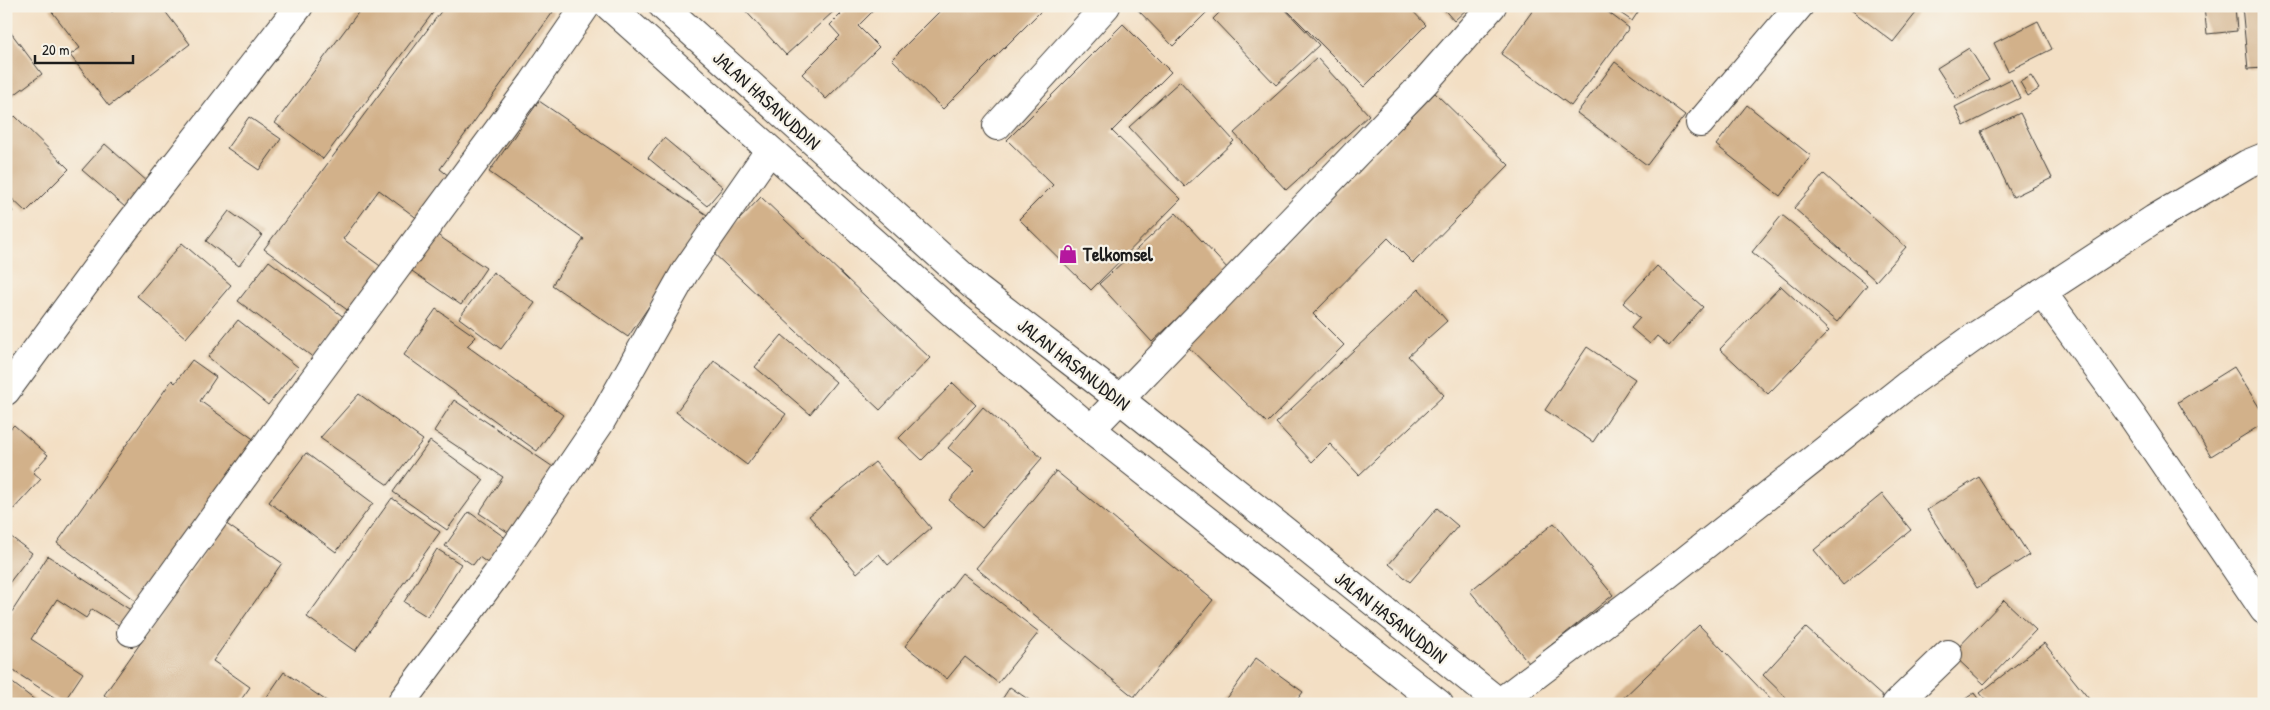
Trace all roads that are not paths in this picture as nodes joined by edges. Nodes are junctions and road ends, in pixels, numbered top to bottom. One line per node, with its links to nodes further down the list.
1 (299, 6): 13 (street)
2 (586, 6): 17 (street)
3 (609, 6): 10 (street, JALAN HASANUDDIN)
4 (663, 6): 14 (street, JALAN HASANUDDIN)
5 (1106, 6): 9 (street)
6 (1492, 6): 14 (street)
7 (1799, 6): 8 (street)
8 (1700, 123)
9 (997, 126)
10 (769, 151): 15 (street, JALAN HASANUDDIN); 19 (street)
11 (2264, 157): 12 (street)
12 (2042, 292): 16 (street); 20 (street)
13 (6, 391)
14 (1121, 400): 15 (street); 20 (street, JALAN HASANUDDIN)
15 (1091, 429): 21 (street, JALAN HASANUDDIN)
16 (2264, 610)
17 (131, 632)
18 (1948, 654): 22 (street)
19 (403, 700)
20 (1500, 703)
21 (1439, 704)
22 (1896, 704)

